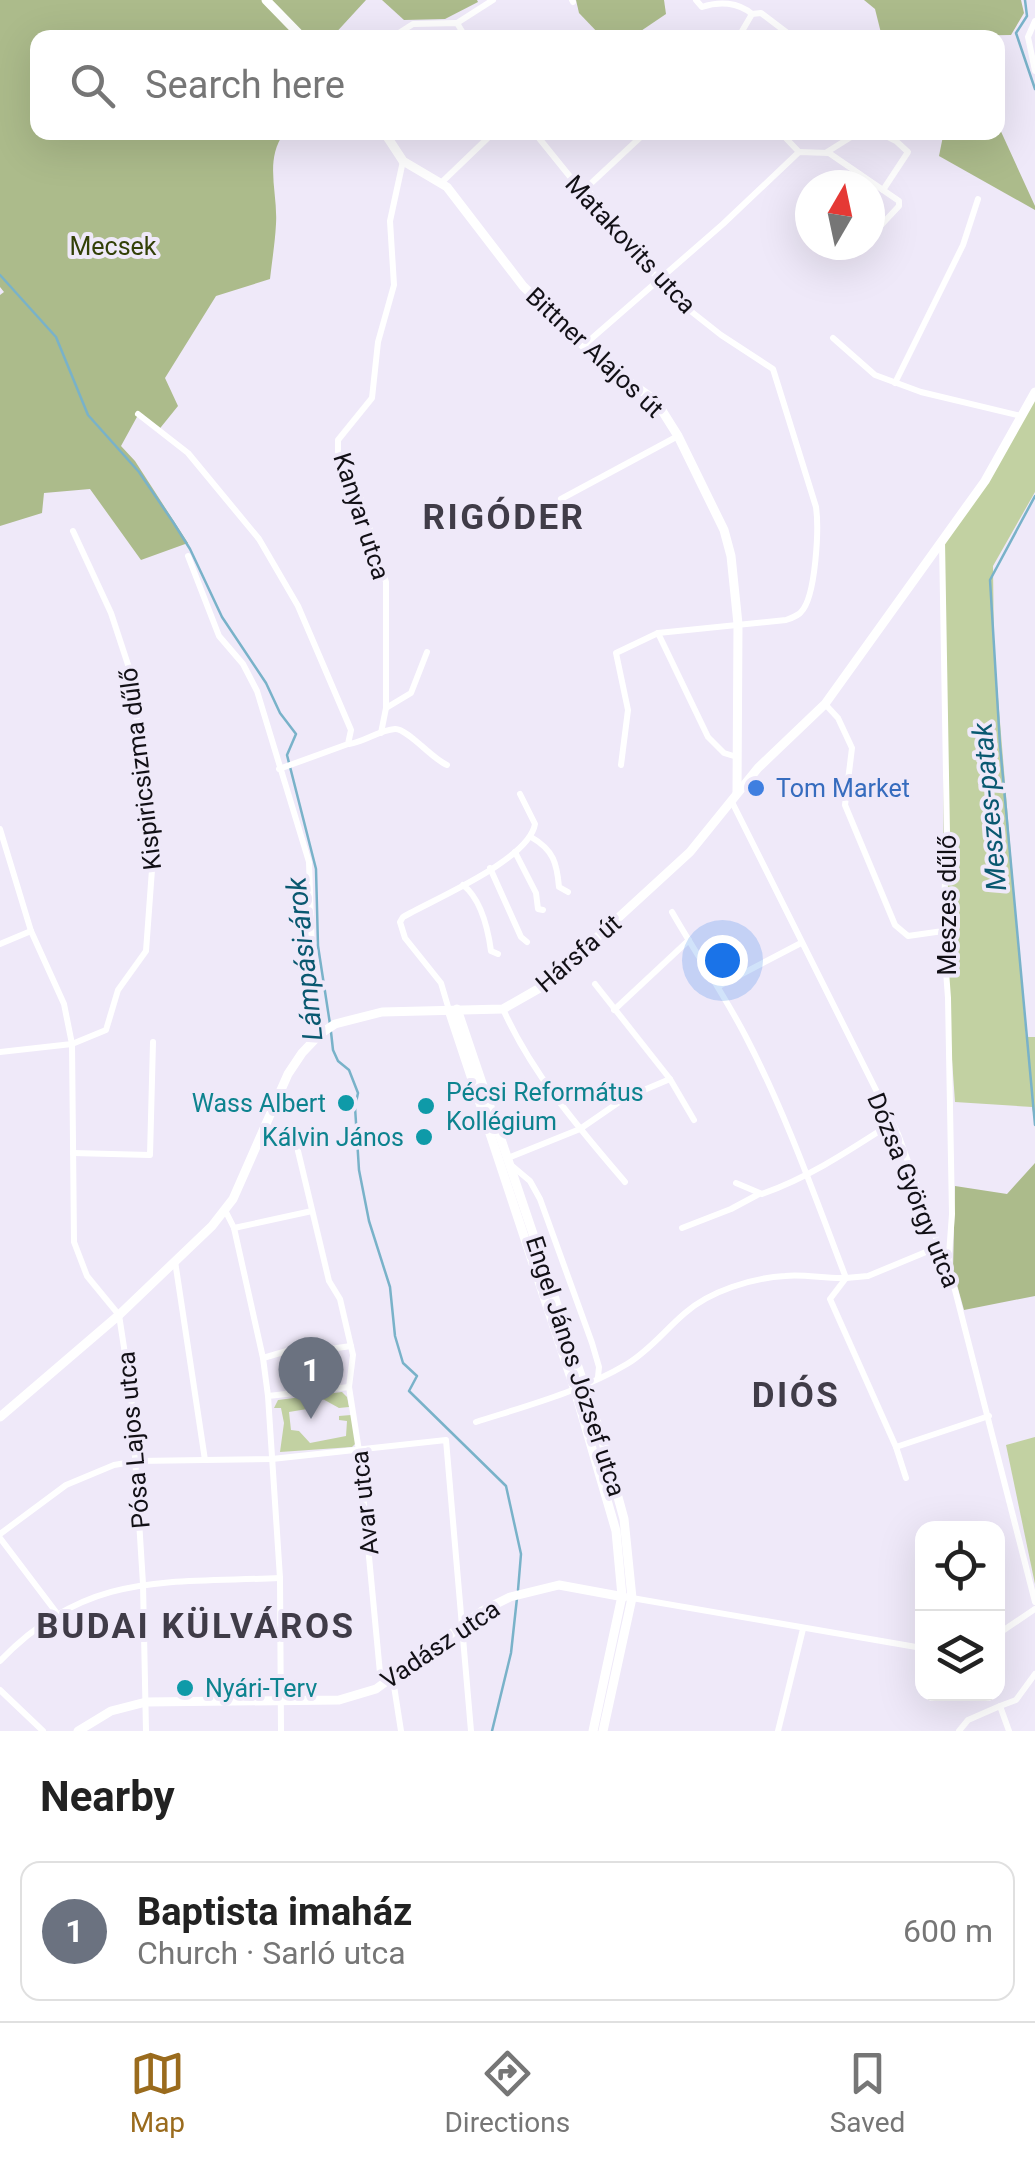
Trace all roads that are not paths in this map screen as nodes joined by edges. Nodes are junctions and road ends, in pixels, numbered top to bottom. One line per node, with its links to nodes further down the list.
1 (266, 0): 7 (street)
2 (494, 0): 6 (street)
3 (696, 0): 4 (street)
4 (752, 14): 10 (street); 11 (street)
5 (1035, 21): 12 (street)
6 (457, 22): 8 (street); 9 (street)
7 (295, 30)
8 (404, 30)
9 (462, 30)
10 (743, 30)
11 (785, 30)
12 (1035, 72)
13 (390, 140): 22 (street, Bittner Alajos út)
14 (486, 140): 24 (street)
15 (540, 140): 25 (street, Matakovits utca)
16 (637, 140): 25 (street)
17 (788, 140): 20 (street)
18 (846, 140): 21 (street)
19 (894, 140): 26 (street)
20 (799, 152): 21 (street); 30 (street)
21 (827, 152): 23 (street)
22 (404, 161): 24 (street, Bittner Alajos út); 46 (street, Kanyar utca)
23 (854, 170)
24 (442, 182): 32 (street, Bittner Alajos út)
25 (586, 188): 30 (street, Matakovits utca)
26 (885, 188)
27 (885, 191): 29 (street)
28 (978, 199): 33 (street)
29 (885, 221)
30 (658, 281): 32 (street); 42 (street, Matakovits utca)
31 (833, 338): 33 (street)
32 (583, 346): 37 (street, Bittner Alajos út)
33 (896, 382): 36 (street)
34 (1035, 392): 36 (street, Hársfa út)
35 (138, 414): 48 (street)
36 (1021, 416): 40 (street, Hársfa út)
37 (678, 436): 38 (street); 42 (street, Bittner Alajos út)
38 (561, 500)
39 (73, 531): 77 (street, Kispiricsizma dűlő)
40 (942, 540): 45 (street, Hársfa út); 64 (street, Meszes dűlő)
41 (188, 556): 50 (street)
42 (738, 624): 43 (street); 49 (street, Bittner Alajos út)
43 (658, 633): 49 (street); 52 (street)
44 (427, 652): 46 (street)
45 (824, 704): 54 (street, Hársfa út); 64 (street)
46 (386, 708): 47 (street, Kanyar utca)
47 (381, 732): 48 (street); 51 (street)
48 (348, 744): 50 (street)
49 (738, 757): 54 (street, Bittner Alajos út)
50 (286, 765): 75 (street)
51 (447, 765)
52 (621, 765)
53 (520, 794): 56 (street)
54 (735, 798): 68 (street, Dózsa György utca); 72 (street, Hársfa út)
55 (0, 829): 63 (street)
56 (531, 837): 57 (street); 60 (street)
57 (515, 851): 58 (street); 61 (street)
58 (490, 868): 59 (street); 66 (street)
59 (463, 885): 69 (street); 73 (street)
60 (568, 892)
61 (544, 910)
62 (672, 912): 65 (street)
63 (31, 931): 67 (street); 77 (street)
64 (943, 931): 96 (street, Meszes dűlő)
65 (689, 940): 71 (street); 74 (street)
66 (527, 942)
67 (0, 944)
68 (801, 944): 71 (street); 81 (street, Dózsa György utca)
69 (498, 954)
70 (595, 984): 74 (street)
71 (719, 986): 86 (street)
72 (503, 1009): 73 (street, Hársfa út); 82 (street)
73 (453, 1010): 75 (street, Hársfa út); 85 (street, Engel János József utca); 102 (street, Engel János József utca)
74 (614, 1010): 79 (street)
75 (323, 1033): 90 (street, Hársfa út)
76 (152, 1042): 84 (street)
77 (72, 1044): 78 (street, Kispiricsizma dűlő); 84 (street, Pósa Lajos utca)
78 (0, 1052)
79 (670, 1080): 80 (street); 82 (street)
80 (694, 1120)
81 (892, 1123): 86 (street); 94 (street, Dózsa György utca)
82 (580, 1129): 85 (street); 87 (street)
83 (298, 1152): 91 (street, Avar utca)
84 (72, 1153): 98 (street, Pósa Lajos utca)
85 (509, 1161): 101 (street); 102 (street, Engel János József utca)
86 (806, 1177): 89 (street); 97 (street)
87 (625, 1182)
88 (736, 1183): 89 (street)
89 (759, 1194): 93 (street)
90 (225, 1210): 92 (street); 95 (street, Hársfa út)
91 (312, 1211): 92 (street); 99 (street, Avar utca)
92 (234, 1228): 100 (street)
93 (682, 1228)
94 (938, 1247): 96 (street, Dózsa György utca); 97 (street)
95 (174, 1261): 98 (street, Hársfa út); 111 (street)
96 (948, 1269): 105 (street, Dózsa György utca)
97 (846, 1278): 101 (street); 108 (street)
98 (119, 1315): 106 (street, Hársfa út); 112 (street, Pósa Lajos utca)
99 (351, 1346): 100 (street); 103 (street, Avar utca)
100 (263, 1358): 104 (street)
101 (598, 1377): 102 (street)
102 (578, 1386): 107 (street); 117 (street, Engel János József utca)
103 (349, 1387): 104 (street); 109 (street, Avar utca)
104 (268, 1396): 110 (street)
105 (989, 1416): 108 (street); 118 (street, Dózsa György utca)
106 (0, 1417)
107 (476, 1422)
108 (896, 1447): 113 (street)
109 (359, 1451): 110 (street); 121 (street); 127 (street, Avar utca)
110 (272, 1459): 111 (street); 115 (street)
111 (205, 1460): 112 (street)
112 (136, 1461): 114 (street); 116 (street, Pósa Lajos utca)
113 (906, 1478)
114 (0, 1536): 120 (street)
115 (280, 1578): 116 (street); 130 (street)
116 (144, 1584): 120 (street); 129 (street, Pósa Lajos utca)
117 (626, 1597): 121 (street, Vadász utca); 122 (street, Vadász utca); 138 (street, Engel János József utca); 139 (street, Engel János József utca)
118 (1035, 1602)
119 (1035, 1609): 123 (street)
120 (56, 1612): 125 (street)
121 (462, 1626): 127 (street, Vadász utca); 137 (street)
122 (802, 1628): 124 (street, Vadász utca); 140 (street)
123 (1005, 1629)
124 (915, 1647)
125 (0, 1661)
126 (1035, 1674): 131 (street)
127 (389, 1680): 130 (street, Vadász utca); 136 (street, Avar utca)
128 (0, 1690): 132 (street)
129 (146, 1702): 130 (street, Vadász utca); 133 (street, Vadász utca); 134 (street, Pósa Lajos utca)
130 (282, 1702): 135 (street)
131 (1000, 1706): 141 (street); 142 (street)
132 (43, 1731)
133 (78, 1731)
134 (146, 1731)
135 (281, 1731)
136 (401, 1731)
137 (471, 1731)
138 (592, 1731)
139 (602, 1731)
140 (778, 1731)
141 (959, 1731)
142 (1009, 1731)

